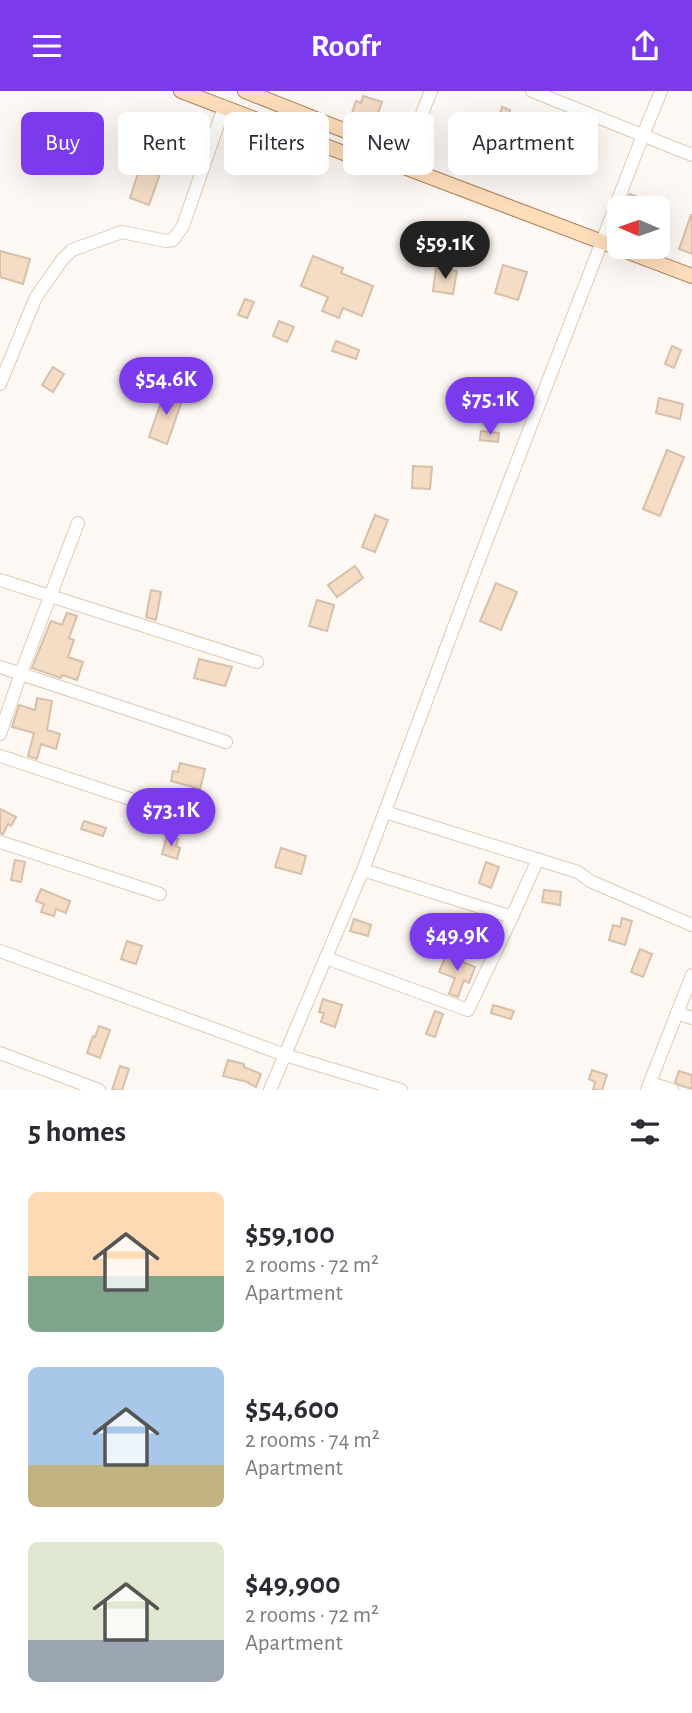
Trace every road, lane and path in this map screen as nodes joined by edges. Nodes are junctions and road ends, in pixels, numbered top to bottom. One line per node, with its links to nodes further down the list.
1 (181, 91): 6 (main road)
2 (245, 91): 8 (main road)
3 (431, 91): 7 (street)
4 (532, 91): 9 (street)
5 (661, 91): 9 (street)
6 (224, 107): 10 (main road); 15 (street)
7 (423, 112)
8 (343, 130)
9 (643, 135): 11 (street); 13 (street)
10 (343, 153)
11 (692, 155)
12 (427, 175): 13 (main road)
13 (602, 241): 14 (main road); 25 (street)
14 (692, 276)
15 (0, 384)
16 (78, 523): 18 (street)
17 (0, 580): 18 (street)
18 (51, 596): 19 (street); 21 (street)
19 (257, 662)
20 (0, 667): 21 (street)
21 (21, 673): 22 (street); 23 (street)
22 (0, 734)
23 (226, 742)
24 (0, 756): 26 (street)
25 (385, 812): 28 (street); 29 (street)
26 (200, 822)
27 (0, 842): 30 (street)
28 (538, 859): 31 (street); 32 (street)
29 (363, 870): 31 (street); 34 (street)
30 (160, 894)
31 (512, 918): 34 (street)
32 (692, 925)
33 (0, 951): 39 (street)
34 (326, 958): 39 (street)
35 (692, 975): 36 (street)
36 (677, 1013): 37 (street); 40 (street)
37 (692, 1018)
38 (0, 1053): 41 (street)
39 (285, 1055): 42 (street); 43 (street)
40 (649, 1086): 44 (street)
41 (100, 1090)
42 (270, 1090)
43 (401, 1090)
44 (672, 1090)

